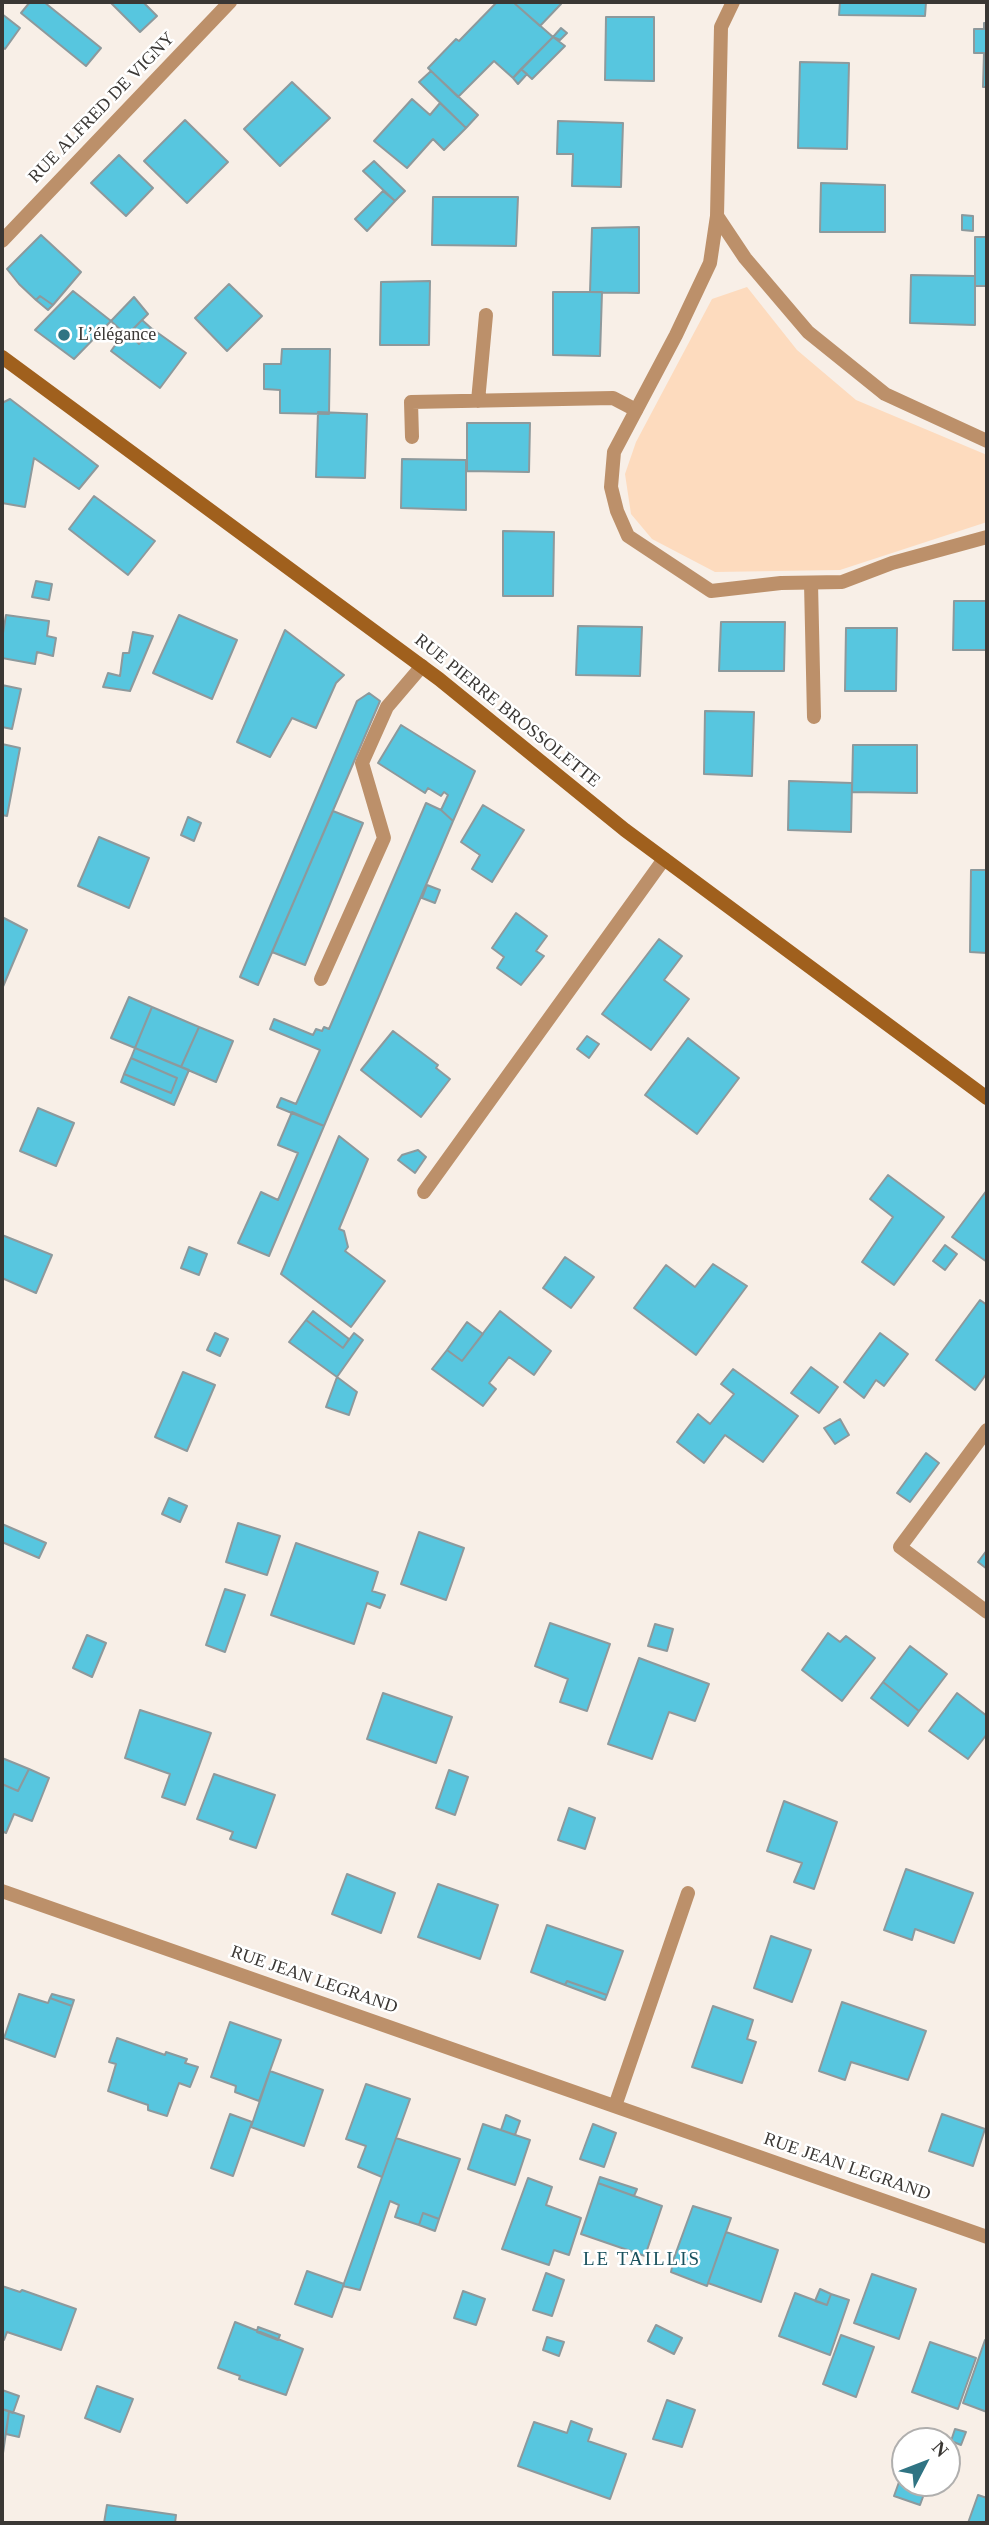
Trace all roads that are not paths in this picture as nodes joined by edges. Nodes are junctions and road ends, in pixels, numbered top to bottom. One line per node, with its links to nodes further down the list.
1 (230, 2): 4 (street, RUE ALFRED DE VIGNY)
2 (733, 2): 3 (street)
3 (717, 216): 8 (street); 10 (street)
4 (2, 241)
5 (486, 315): 7 (street)
6 (2, 357): 13 (street, RUE PIERRE BROSSOLETTE)
7 (478, 401): 8 (street); 9 (street)
8 (636, 410): 12 (street)
9 (412, 437)
10 (987, 441)
11 (987, 537): 12 (street)
12 (811, 583): 14 (street)
13 (422, 666): 15 (street, RUE PIERRE BROSSOLETTE); 16 (street)
14 (814, 718)
15 (664, 859): 17 (street, RUE PIERRE BROSSOLETTE); 18 (street)
16 (321, 979)
17 (987, 1098)
18 (424, 1192)
19 (987, 1430): 20 (street)
20 (987, 1612)
21 (2, 1891): 23 (street, RUE JEAN LEGRAND)
22 (688, 1893): 23 (street)
23 (614, 2106): 24 (street, RUE JEAN LEGRAND)
24 (987, 2237)

